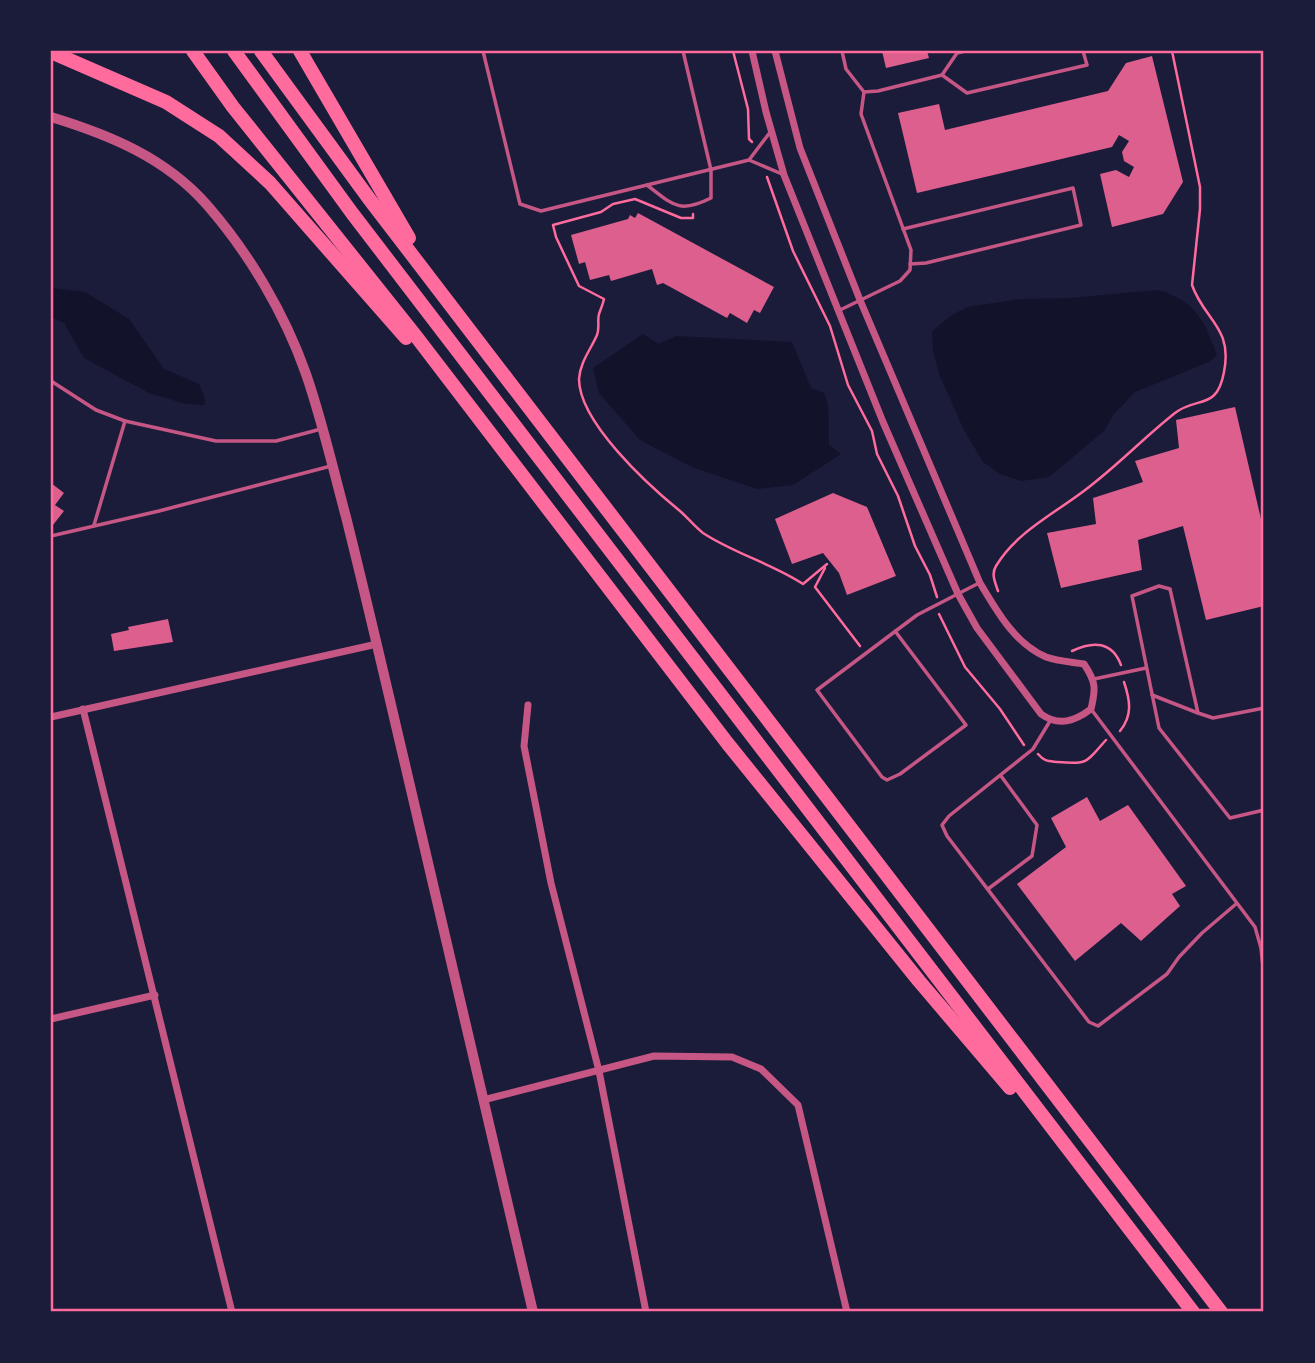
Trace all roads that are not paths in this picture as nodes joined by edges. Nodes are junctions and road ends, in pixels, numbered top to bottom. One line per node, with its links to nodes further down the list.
1 (193, 51): 29 (highway)
2 (234, 51): 56 (highway)
3 (261, 51): 23 (highway)
4 (300, 51): 23 (highway)
5 (483, 51): 20 (lane)
6 (682, 51): 18 (lane)
7 (752, 51): 16 (street)
8 (775, 51): 24 (street)
9 (842, 51): 14 (lane)
10 (965, 51): 13 (lane)
11 (1083, 51): 13 (lane)
12 (51, 52): 29 (highway)
13 (942, 75): 14 (lane)
14 (864, 92): 21 (lane)
15 (51, 117): 28 (street)
16 (772, 131): 17 (lane); 19 (street)
17 (749, 160): 18 (lane); 19 (lane)
18 (711, 170): 20 (lane); 20 (lane)
19 (784, 174): 25 (street)
20 (647, 185)
21 (903, 229): 22 (lane); 22 (lane)
22 (911, 264): 24 (lane)
23 (444, 296): 62 (highway)
24 (860, 300): 25 (lane); 33 (street)
25 (837, 312): 34 (street)
26 (51, 381): 27 (lane)
27 (125, 421): 28 (lane); 31 (lane)
28 (323, 429): 30 (street)
29 (494, 438): 56 (highway)
30 (332, 466): 31 (lane); 36 (street)
31 (94, 525): 32 (lane)
32 (51, 536)
33 (980, 583): 34 (lane); 38 (street)
34 (958, 594): 35 (lane); 46 (street)
35 (895, 631): 35 (lane)
36 (377, 644): 42 (street); 55 (street)
37 (1146, 668): 38 (lane); 39 (lane); 44 (lane)
38 (1094, 679): 43 (street)
39 (1152, 695): 44 (lane); 48 (lane)
40 (528, 705): 54 (street)
41 (1264, 708): 44 (lane)
42 (83, 709): 45 (street); 52 (street)
43 (1091, 709): 46 (street); 50 (lane)
44 (1198, 713)
45 (51, 717)
46 (1050, 721): 47 (lane)
47 (1001, 776): 49 (lane); 49 (lane)
48 (1264, 810)
49 (988, 889): 50 (lane)
50 (1236, 904): 51 (lane)
51 (1263, 967)
52 (155, 995): 53 (street); 57 (street)
53 (51, 1019)
54 (599, 1071): 55 (street); 59 (street); 60 (street)
55 (484, 1100): 58 (street)
56 (1128, 1228): 61 (highway)
57 (232, 1312)
58 (533, 1312)
59 (646, 1312)
60 (847, 1312)
61 (1193, 1312)
62 (1222, 1312)

